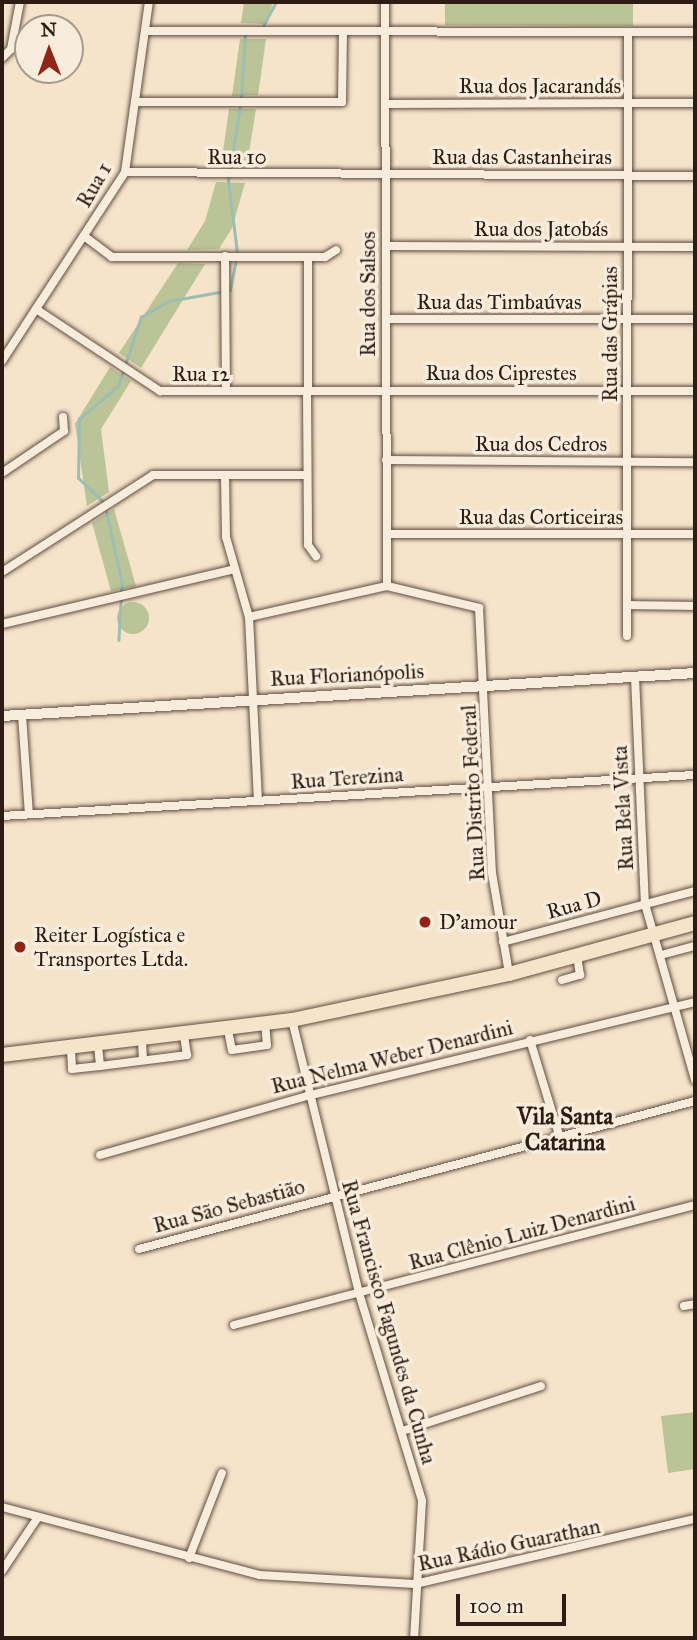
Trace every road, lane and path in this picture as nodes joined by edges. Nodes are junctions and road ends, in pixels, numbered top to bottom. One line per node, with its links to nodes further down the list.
1 (20, 2): 9 (street)
2 (149, 2): 4 (street, Rua 1)
3 (385, 2): 5 (street, Rua dos Salsos)
4 (145, 31): 6 (street); 10 (street, Rua 1)
5 (385, 31): 6 (street); 7 (street); 13 (street, Rua dos Salsos)
6 (346, 32): 10 (street)
7 (628, 32): 8 (street); 11 (street, Rua das Grápias)
8 (695, 32)
9 (2, 58)
10 (135, 102): 14 (street, Rua 1)
11 (628, 103): 12 (street, Rua dos Jacarandás); 13 (street, Rua dos Jacarandás); 17 (street, Rua das Grápias)
12 (695, 103)
13 (385, 104): 15 (street, Rua dos Salsos)
14 (125, 172): 16 (street, Rua 10); 19 (street, Rua 1)
15 (386, 174): 16 (street, Rua das Castanheiras); 17 (street, Rua das Castanheiras); 20 (street, Rua dos Salsos)
16 (349, 175)
17 (628, 175): 18 (street, Rua das Castanheiras); 21 (street, Rua das Grápias)
18 (695, 176)
19 (83, 236): 24 (street); 26 (street, Rua 1)
20 (386, 246): 21 (street, Rua dos Jatobás); 27 (street, Rua dos Salsos)
21 (628, 246): 22 (street, Rua dos Jatobás); 28 (street, Rua das Grápias)
22 (695, 247)
23 (336, 250): 25 (street)
24 (225, 256): 25 (street); 31 (street)
25 (308, 257): 32 (street)
26 (36, 309): 30 (street, Rua 1); 31 (street, Rua 12)
27 (386, 319): 28 (street, Rua das Timbaúvas); 34 (street, Rua dos Salsos)
28 (628, 319): 29 (street, Rua das Timbaúvas); 35 (street, Rua das Grápias)
29 (695, 319)
30 (2, 361)
31 (226, 391): 32 (street, Rua 12)
32 (308, 391): 33 (street, Rua 12); 43 (street)
33 (348, 391): 34 (street, Rua dos Ciprestes)
34 (386, 391): 35 (street, Rua dos Ciprestes); 38 (street, Rua dos Salsos)
35 (628, 391): 36 (street, Rua dos Ciprestes); 39 (street, Rua das Grápias)
36 (695, 391)
37 (63, 418): 41 (street)
38 (386, 460): 39 (street, Rua dos Cedros); 44 (street, Rua dos Salsos)
39 (628, 461): 40 (street, Rua dos Cedros); 45 (street, Rua das Grápias)
40 (695, 462)
41 (2, 473)
42 (225, 475): 43 (street); 48 (street); 49 (street)
43 (307, 475): 47 (street)
44 (387, 534): 45 (street, Rua das Corticeiras); 50 (street, Rua dos Salsos)
45 (628, 534): 46 (street, Rua das Corticeiras); 51 (street, Rua das Grápias)
46 (695, 534)
47 (316, 556)
48 (235, 569): 53 (street); 54 (street)
49 (2, 572)
50 (387, 586): 53 (street); 58 (street, Rua Distrito Federal)
51 (627, 605): 52 (street); 55 (street, Rua das Grápias)
52 (695, 606)
53 (249, 617): 59 (street)
54 (2, 624)
55 (627, 636)
56 (695, 673): 57 (street, Rua Florianópolis)
57 (635, 677): 58 (street, Rua Florianópolis); 63 (street, Rua Bela Vista)
58 (485, 686): 59 (street, Rua Florianópolis); 64 (street, Rua Distrito Federal)
59 (253, 699): 60 (street, Rua Florianópolis); 65 (street)
60 (22, 715): 61 (street, Rua Florianópolis); 66 (street)
61 (2, 716)
62 (695, 775): 63 (street, Rua Terezina)
63 (639, 778): 64 (street, Rua Terezina); 69 (street, Rua Bela Vista)
64 (489, 786): 65 (street, Rua Terezina); 72 (street, Rua Distrito Federal)
65 (258, 801): 66 (street, Rua Terezina)
66 (29, 814): 67 (street, Rua Terezina)
67 (2, 816)
68 (695, 891): 69 (street, Rua D)
69 (645, 904): 71 (street, Rua Bela Vista); 72 (street, Rua D)
70 (695, 923): 71 (highway)
71 (656, 936): 74 (street, Rua Bela Vista); 75 (highway)
72 (503, 942): 76 (street, Rua Distrito Federal)
73 (695, 946): 74 (street)
74 (661, 955): 79 (street, Rua Bela Vista)
75 (577, 957): 76 (highway); 77 (street)
76 (509, 974): 80 (highway)
77 (562, 980)
78 (695, 1002): 79 (street, Rua Nelma Weber Denardini)
79 (674, 1003): 84 (street, Rua Nelma Weber Denardini); 91 (street, Rua Bela Vista)
80 (292, 1020): 81 (highway); 92 (street, Rua Francisco Fagundes da Cunha)
81 (265, 1024): 82 (highway); 82 (street)
82 (228, 1030): 83 (highway)
83 (184, 1036): 85 (highway); 89 (street)
84 (530, 1040): 92 (street, Rua Nelma Weber Denardini); 94 (street)
85 (142, 1041): 86 (highway); 89 (street)
86 (98, 1046): 87 (highway); 90 (street)
87 (71, 1049): 88 (highway); 90 (street)
88 (2, 1055)
89 (143, 1060): 90 (street)
90 (100, 1066)
91 (695, 1080)
92 (307, 1096): 95 (street, Rua Nelma Weber Denardini); 96 (street, Rua Francisco Fagundes da Cunha)
93 (695, 1101): 94 (street, Rua São Sebastião)
94 (559, 1135): 96 (street, Rua São Sebastião)
95 (100, 1155)
96 (333, 1196): 98 (street, Rua São Sebastião); 99 (street, Rua Francisco Fagundes da Cunha)
97 (695, 1205): 99 (street, Rua Clênio Luiz Denardini)
98 (139, 1250)
99 (359, 1293): 102 (street, Rua Clênio Luiz Denardini); 104 (street, Rua Francisco Fagundes da Cunha)
100 (695, 1304): 101 (street)
101 (684, 1307)
102 (234, 1325)
103 (541, 1386): 104 (street)
104 (402, 1431): 111 (street, Rua Francisco Fagundes da Cunha)
105 (222, 1474): 109 (street)
106 (2, 1507): 107 (street, Rua Rádio Guarathan)
107 (38, 1517): 109 (street, Rua Rádio Guarathan); 110 (street)
108 (695, 1519): 111 (street, Rua Rádio Guarathan)
109 (189, 1558): 111 (street, Rua Rádio Guarathan)
110 (2, 1571)
111 (415, 1584): 112 (street, Rua Francisco Fagundes da Cunha)
112 (414, 1638)

